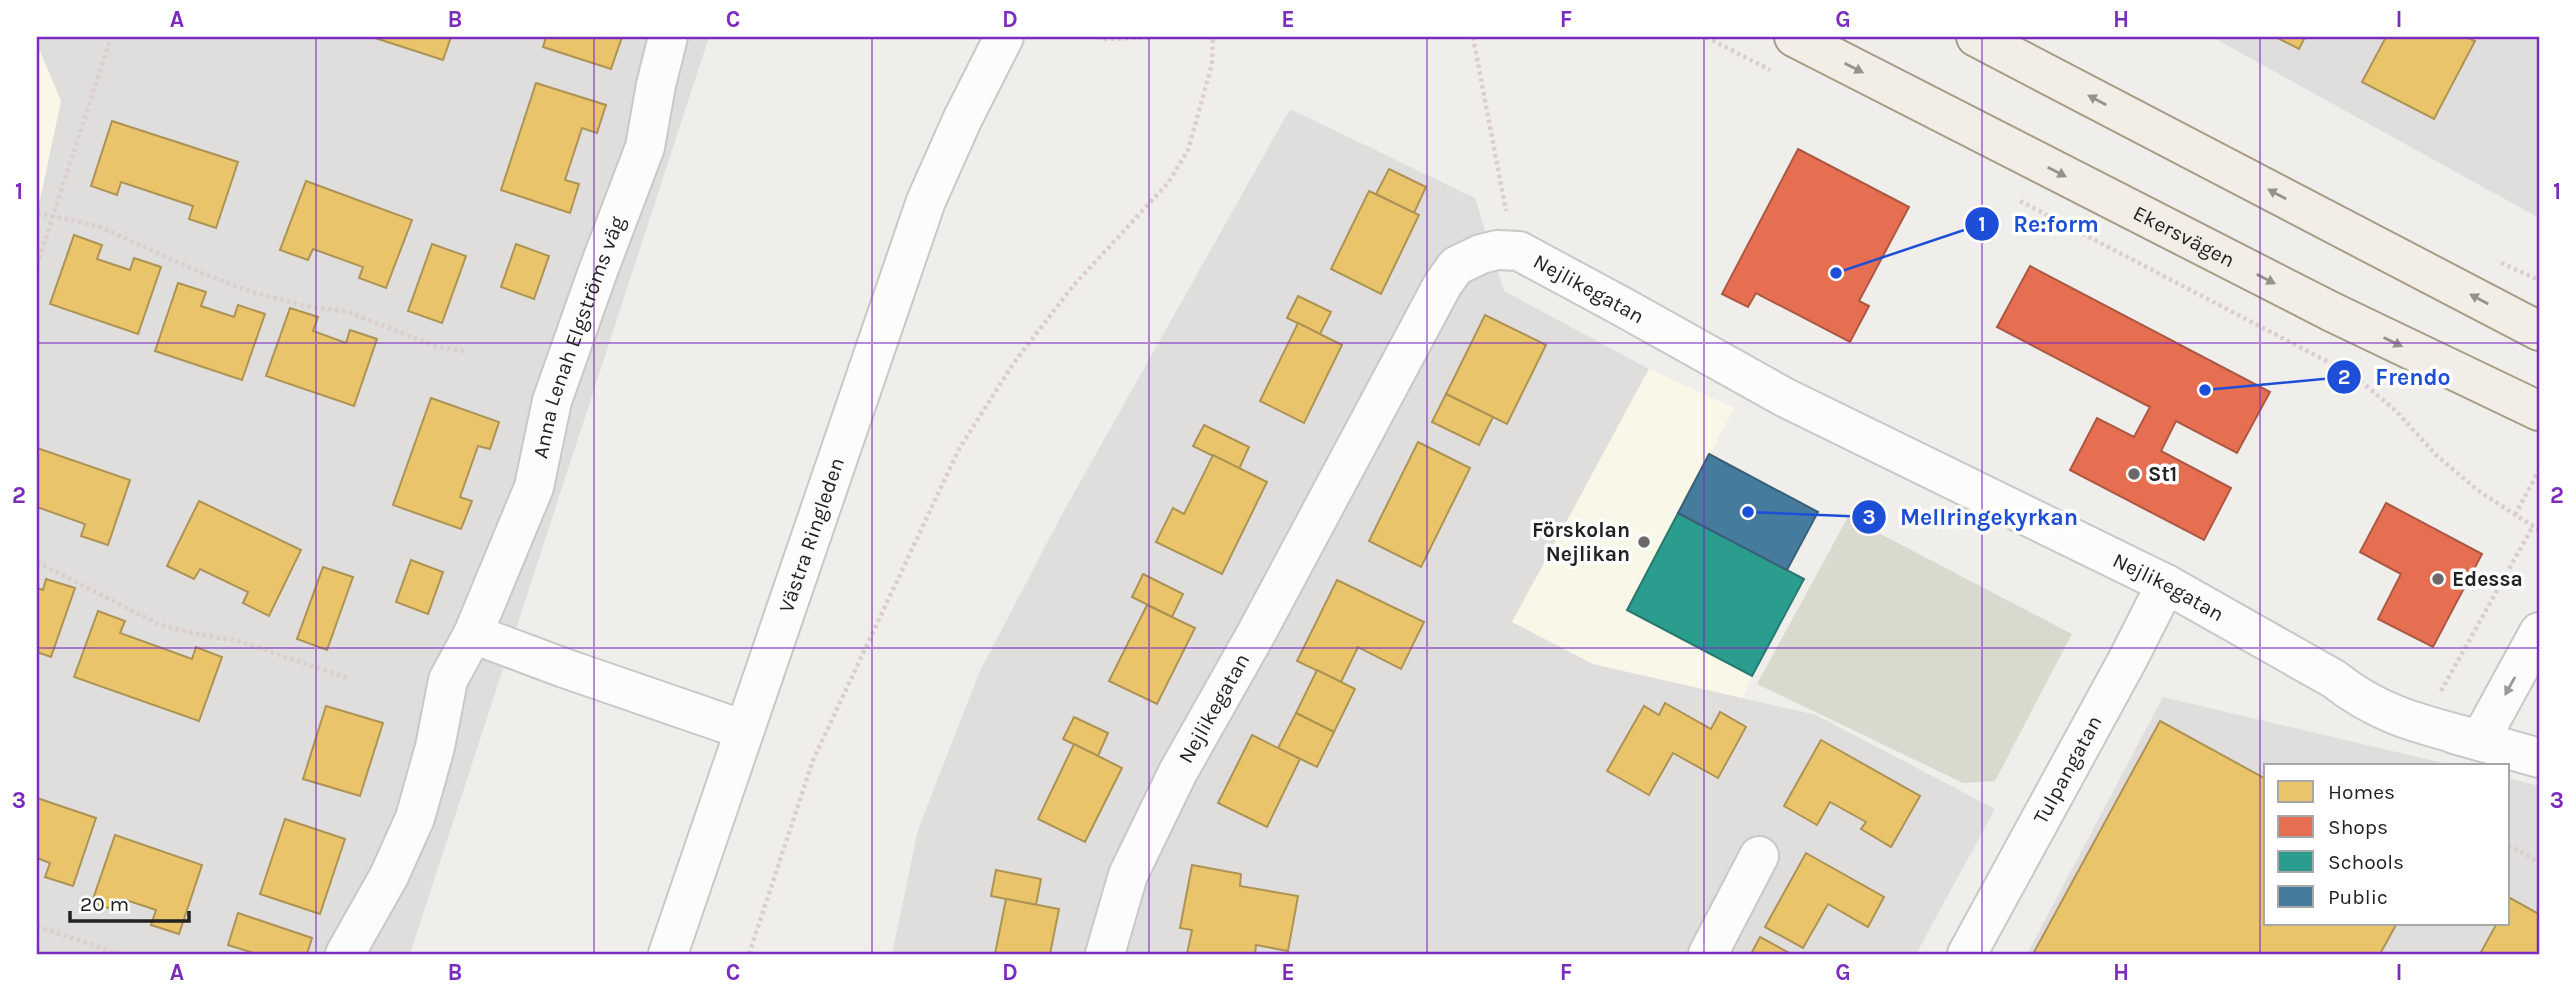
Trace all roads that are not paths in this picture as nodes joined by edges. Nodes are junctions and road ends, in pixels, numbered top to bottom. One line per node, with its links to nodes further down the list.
1 (668, 37): 11 (street, Anna Lenah Elgströms väg)
2 (990, 37): 6 (street, Västra Ringleden)
3 (1004, 37): 6 (street, Västra Ringleden)
4 (1794, 37): 8 (main road, Ekersvägen, one-way to 8)
5 (1976, 37): 7 (main road, one-way to 5)
6 (962, 118): 13 (street, Västra Ringleden)
7 (2539, 331)
8 (2539, 411)
9 (2166, 584): 12 (street, Nejlikegatan); 18 (street, Nejlikegatan); 20 (street, Tulpangatan)
10 (2539, 632): 12 (street, Nejlikegatan, one-way to 12)
11 (473, 634): 13 (street); 16 (street, Anna Lenah Elgströms väg)
12 (2413, 722): 14 (street, Nejlikegatan)
13 (744, 730): 17 (street, Västra Ringleden)
14 (2528, 755)
15 (1759, 856): 19 (street)
16 (345, 954)
17 (667, 954)
18 (1105, 954)
19 (1709, 954)
20 (1966, 954)

